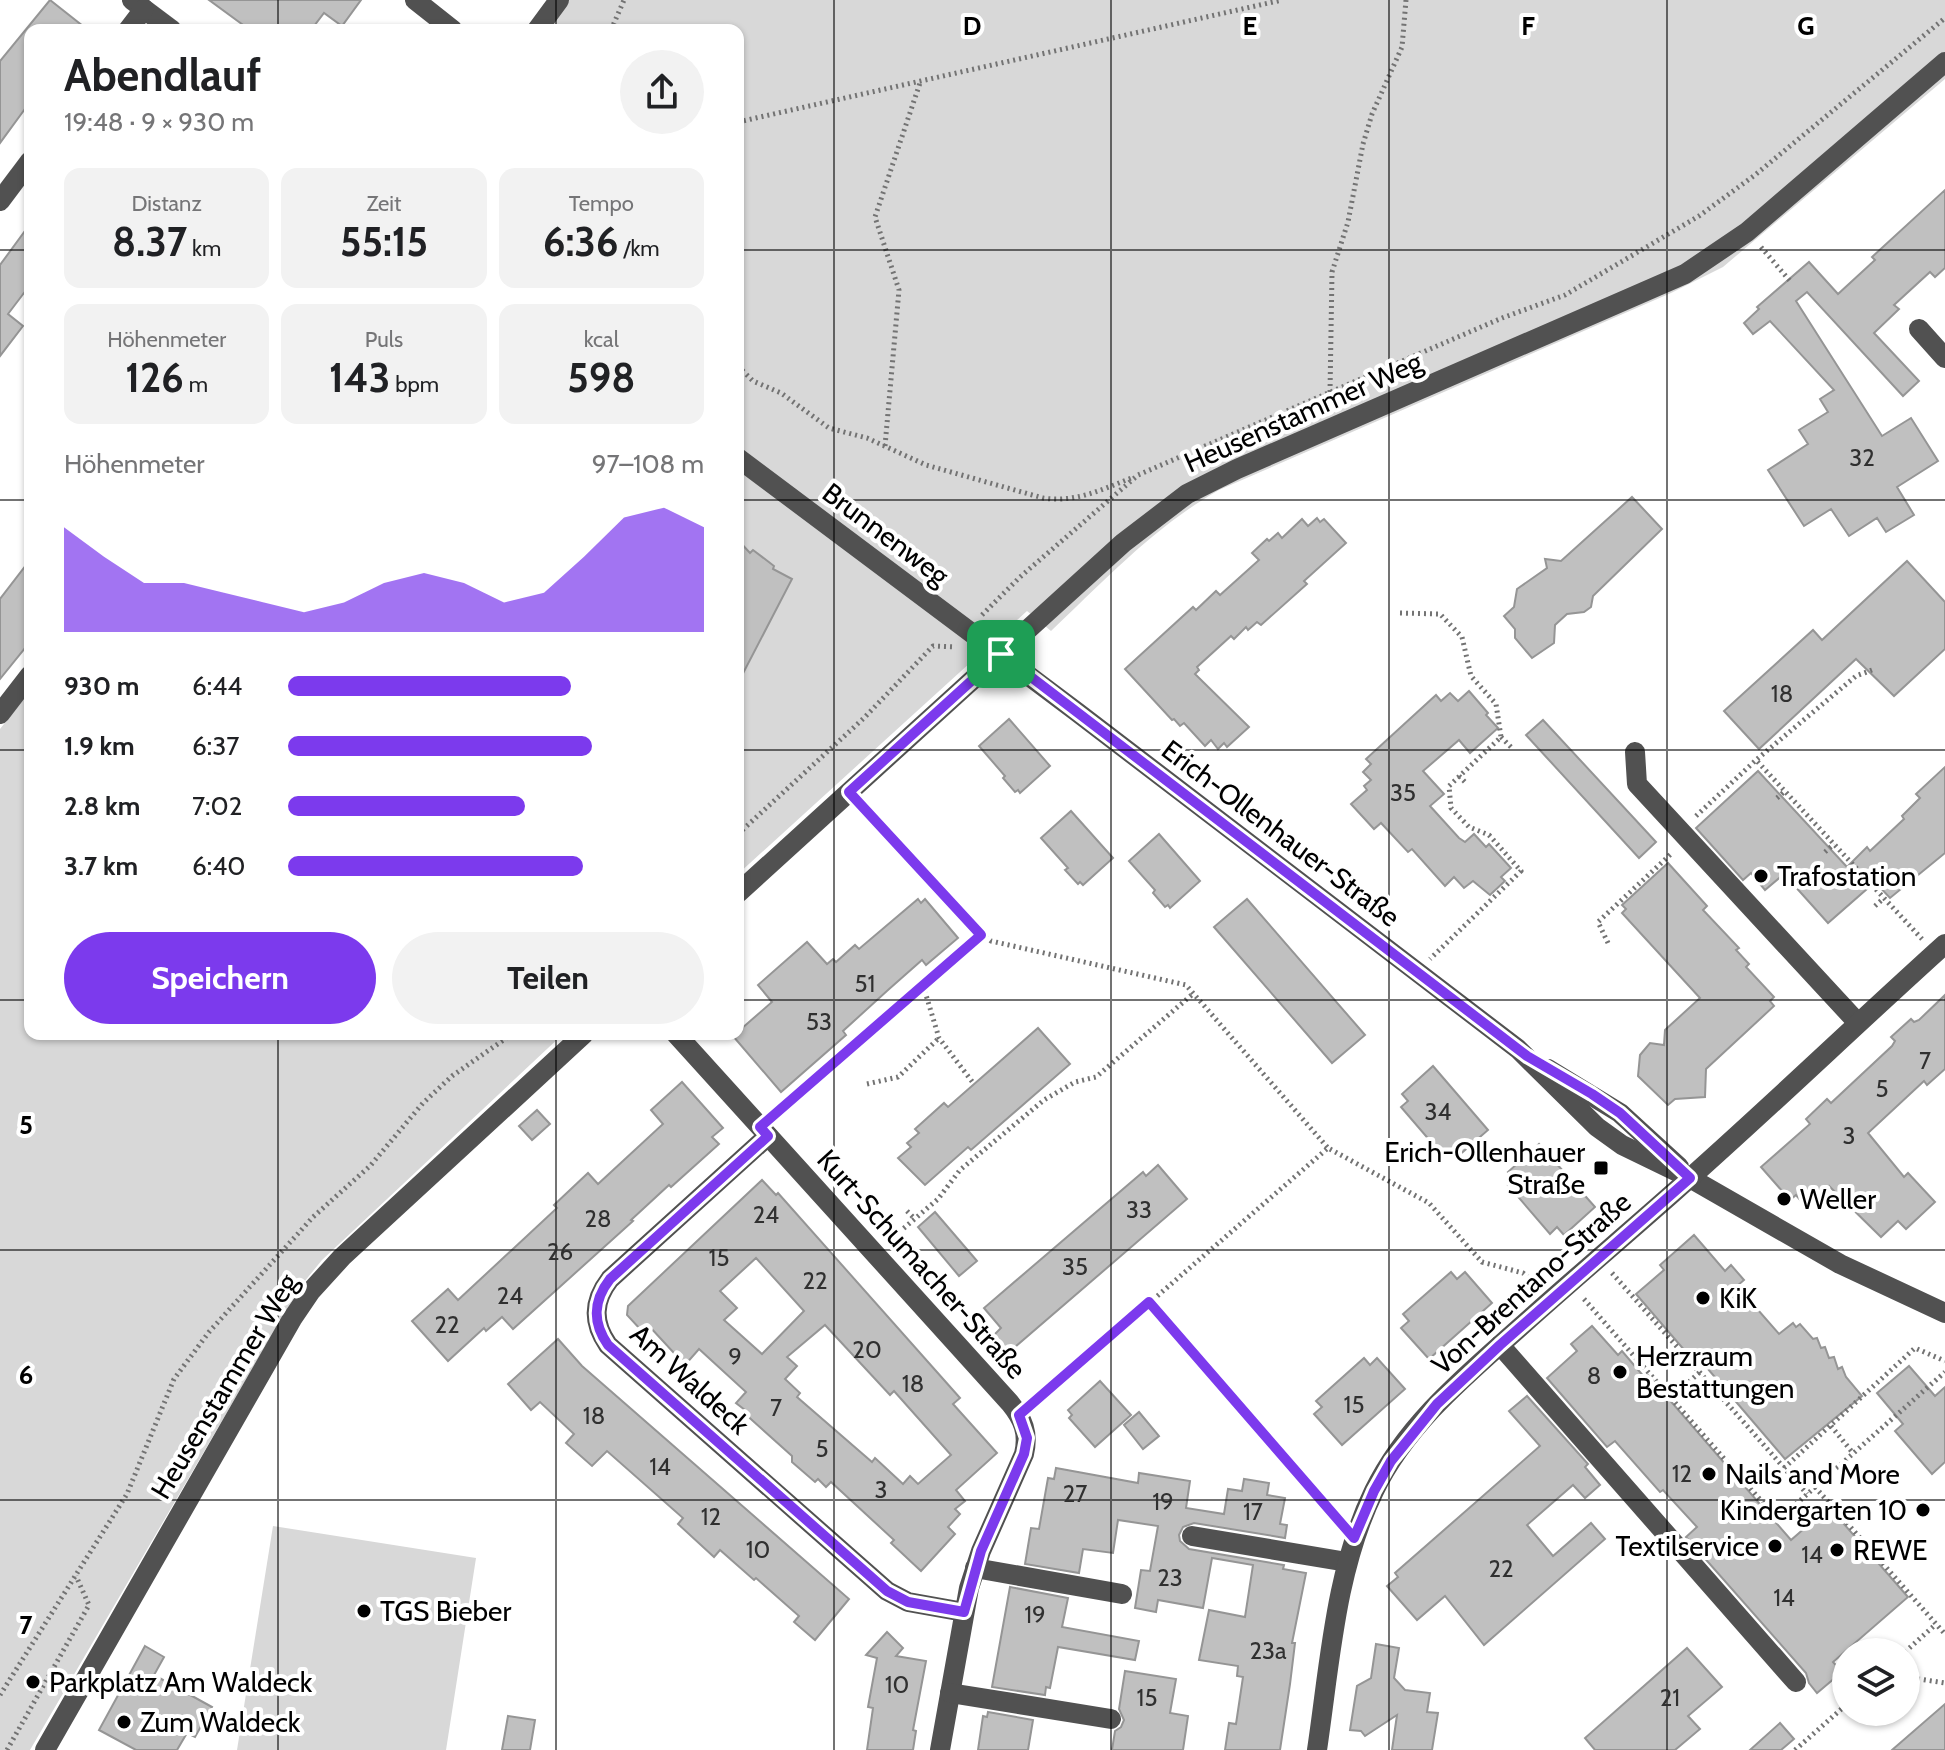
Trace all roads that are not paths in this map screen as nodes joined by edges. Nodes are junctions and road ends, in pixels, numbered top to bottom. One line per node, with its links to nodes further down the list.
1 (415, 0): 6 (street)
2 (559, 0): 7 (street)
3 (138, 4): 4 (street); 5 (street)
4 (130, 24)
5 (164, 24)
6 (445, 24)
7 (541, 24)
8 (1945, 62): 14 (street, Heusenstammer Weg)
9 (24, 169): 10 (street)
10 (0, 201)
11 (1919, 329): 12 (street)
12 (1945, 358)
13 (744, 462): 14 (street, Brunnenweg)
14 (1001, 654): 18 (street, Heusenstammer Weg); 24 (street, Erich-Ollenhauer-Straße)
15 (24, 683): 16 (street)
16 (0, 714)
17 (1635, 752): 20 (street)
18 (744, 888)
19 (1940, 948): 20 (street, Von-Brentano-Straße)
20 (1858, 1023): 24 (street, Von-Brentano-Straße)
21 (577, 1040): 35 (street, Heusenstammer Weg)
22 (681, 1040): 23 (street, Kurt-Schumacher-Straße)
23 (764, 1132): 29 (street, Kurt-Schumacher-Straße); 31 (street, Am Waldeck)
24 (1690, 1178): 25 (street, Erich-Ollenhauer-Straße); 26 (street, Von-Brentano-Straße)
25 (1945, 1313)
26 (1500, 1345): 28 (street, Von-Brentano-Straße); 32 (street)
27 (1192, 1536): 28 (street)
28 (1347, 1562): 37 (street, Von-Brentano-Straße)
29 (975, 1568): 30 (street); 31 (street, Kurt-Schumacher-Straße)
30 (1122, 1594)
31 (964, 1612): 33 (street, Kurt-Schumacher-Straße)
32 (1796, 1682)
33 (950, 1693): 34 (street); 36 (street, Kurt-Schumacher-Straße)
34 (1111, 1719)
35 (45, 1750)
36 (940, 1750)
37 (1317, 1750)

